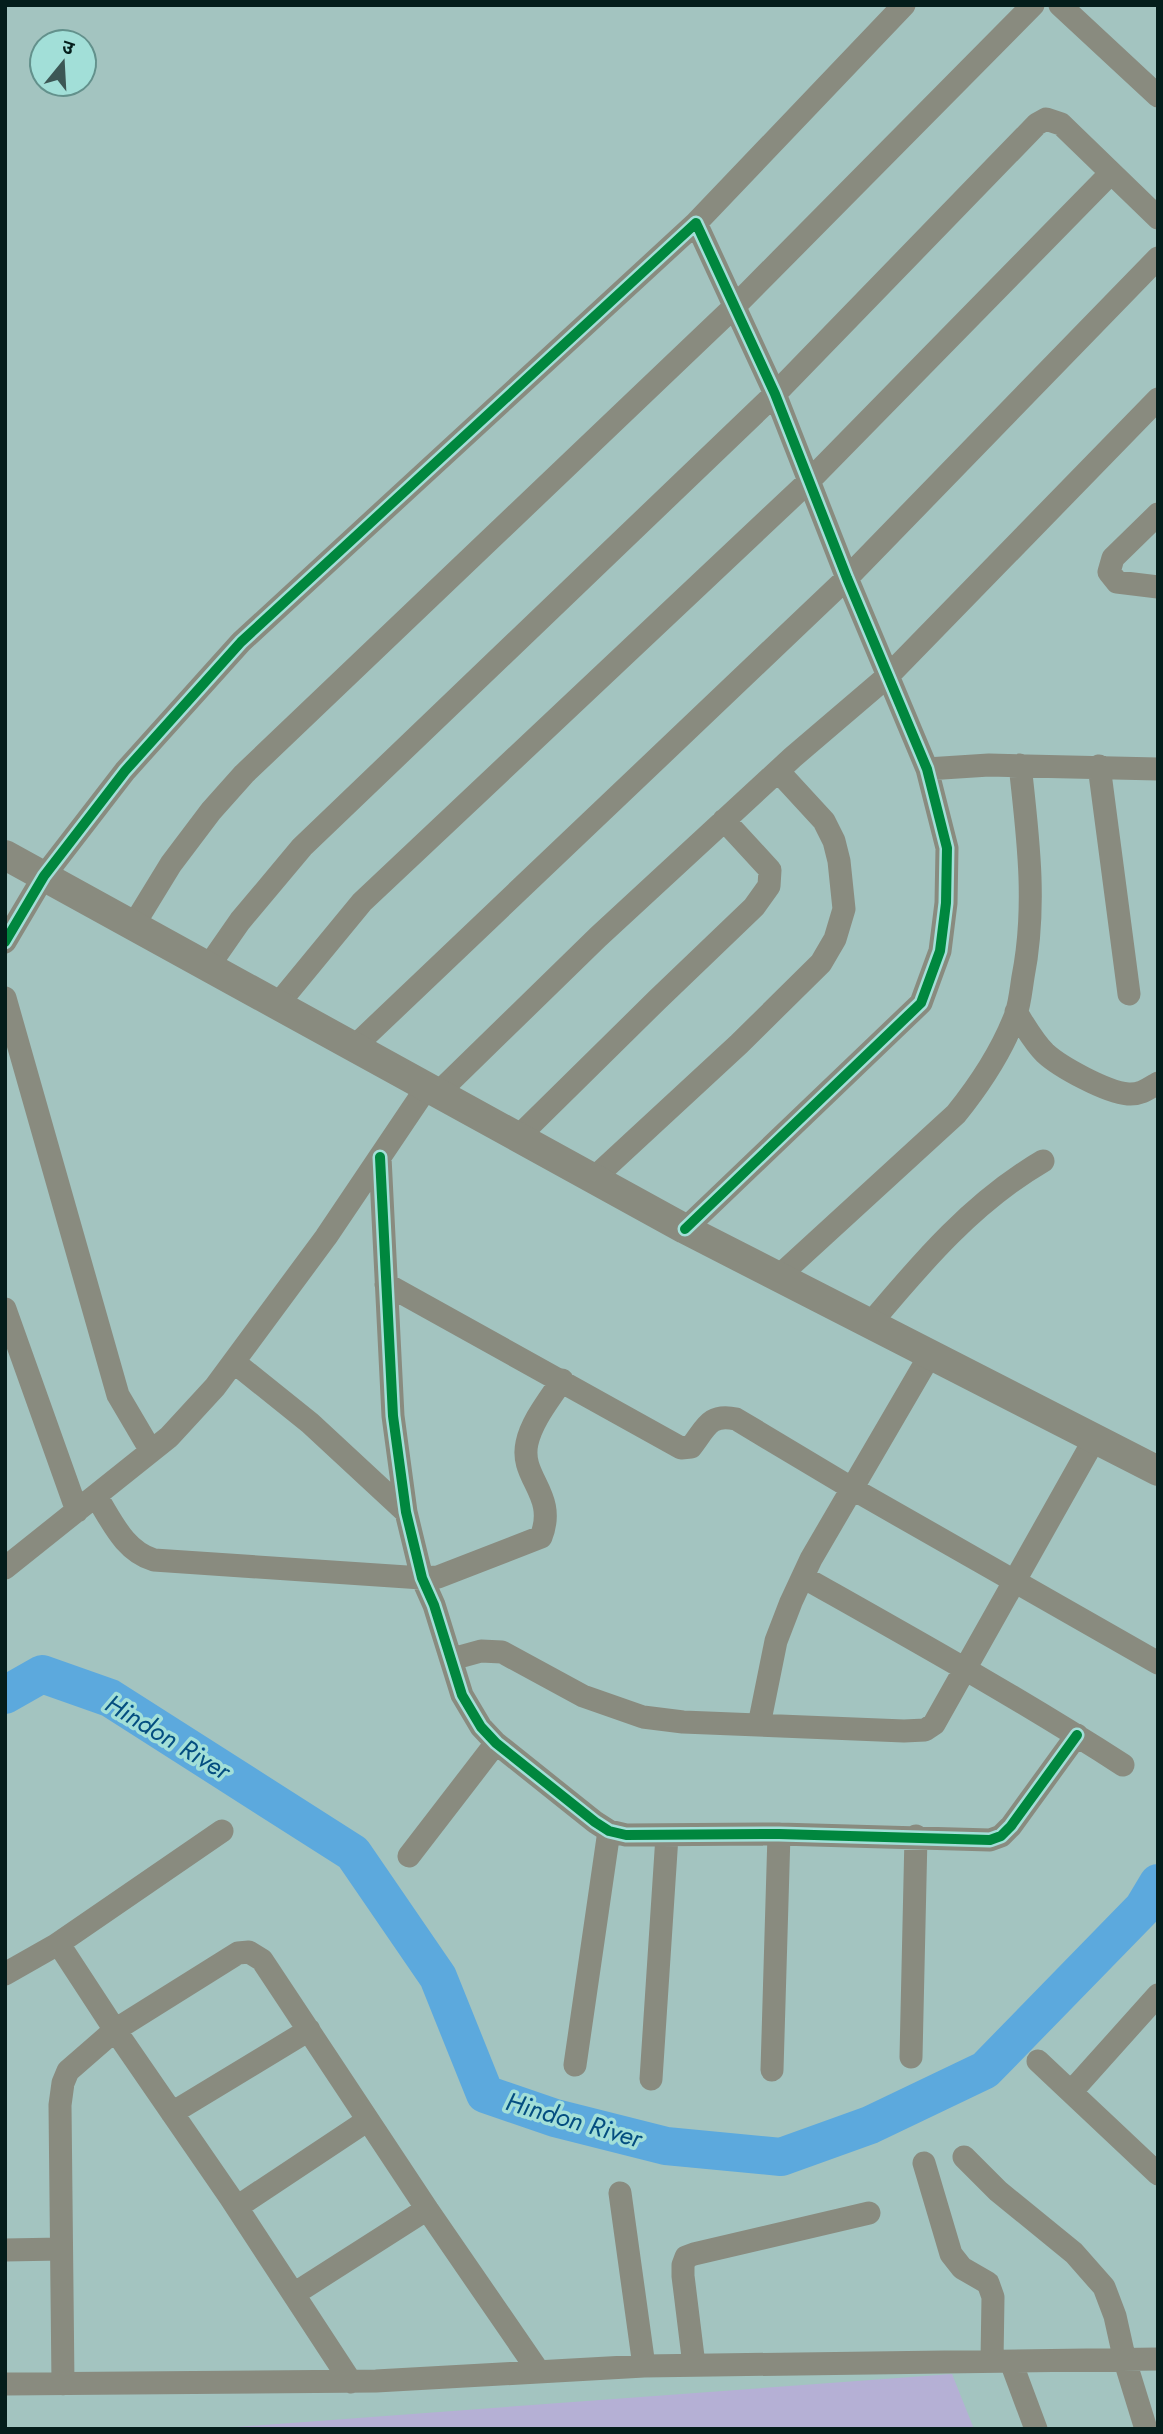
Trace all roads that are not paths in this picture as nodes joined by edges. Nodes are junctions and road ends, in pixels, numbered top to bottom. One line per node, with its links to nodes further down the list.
1 (904, 5): 7 (street)
2 (1032, 5): 9 (street)
3 (1060, 5): 4 (street)
4 (1158, 96)
5 (1111, 173): 6 (street); 10 (street); 12 (street)
6 (1158, 218)
7 (696, 223): 9 (street); 24 (street)
8 (1158, 258): 14 (street)
9 (736, 305): 10 (street); 25 (street)
10 (775, 394): 12 (street); 27 (street)
11 (1158, 399): 16 (street)
12 (809, 481): 14 (street); 30 (street)
13 (1158, 514): 15 (street)
14 (847, 578): 16 (street); 32 (street)
15 (1158, 587)
16 (889, 675): 19 (street); 21 (street)
17 (1020, 765): 18 (street); 19 (street); 31 (street)
18 (1099, 766): 20 (street); 28 (street)
19 (927, 769): 39 (street)
20 (1158, 769)
21 (778, 771): 22 (street); 38 (street)
22 (724, 820): 34 (street); 35 (street)
23 (5, 855): 24 (street)
24 (44, 876): 25 (street); 26 (street)
25 (133, 926): 27 (street)
26 (5, 942)
27 (208, 967): 30 (street)
28 (1129, 994)
29 (5, 998): 48 (street)
30 (278, 1004): 32 (street)
31 (1016, 1012): 33 (street); 40 (street)
32 (354, 1047): 34 (street)
33 (1158, 1083)
34 (432, 1090): 35 (street); 36 (street)
35 (518, 1137): 38 (street)
36 (380, 1157): 41 (street); 45 (street)
37 (1043, 1161): 43 (street)
38 (593, 1179): 39 (street)
39 (685, 1229): 40 (street)
40 (778, 1277): 43 (street)
41 (386, 1284): 46 (street); 53 (street)
42 (5, 1309): 52 (street)
43 (870, 1324): 44 (street)
44 (930, 1355): 47 (street); 50 (street)
45 (234, 1362): 48 (street); 53 (street)
46 (562, 1380): 50 (street); 56 (street)
47 (1094, 1440): 49 (street); 57 (street)
48 (151, 1451): 51 (street)
49 (1158, 1471)
50 (853, 1489): 55 (street); 57 (street)
51 (96, 1496): 52 (street); 56 (street)
52 (77, 1511): 54 (street)
53 (406, 1512): 56 (street)
54 (5, 1568)
55 (803, 1577): 60 (street); 61 (street)
56 (422, 1578): 58 (street)
57 (1014, 1582): 59 (street); 60 (street)
58 (452, 1659): 61 (street); 63 (street)
59 (1158, 1663)
60 (965, 1668): 61 (street); 62 (street)
61 (759, 1725)
62 (1077, 1735): 64 (street); 69 (street)
63 (496, 1743): 66 (street); 70 (street)
64 (1123, 1766)
65 (222, 1831): 71 (street)
66 (609, 1831): 68 (street); 78 (street)
67 (779, 1833): 68 (street); 69 (street); 79 (street)
68 (667, 1836): 80 (street)
69 (916, 1836): 76 (street)
70 (409, 1856)
71 (56, 1945): 72 (street); 74 (street)
72 (5, 1974)
73 (1158, 1995): 81 (street)
74 (115, 2030): 75 (street); 82 (street); 92 (street)
75 (309, 2030): 82 (street); 83 (street)
76 (911, 2057)
77 (1038, 2061): 81 (street)
78 (575, 2065)
79 (772, 2070)
80 (651, 2079)
81 (1071, 2092): 86 (street)
82 (172, 2113): 88 (street)
83 (368, 2120): 88 (street); 89 (street)
84 (964, 2157): 95 (street)
85 (924, 2163): 96 (street)
86 (1154, 2163)
87 (620, 2193): 98 (street)
88 (237, 2207): 93 (street)
89 (427, 2209): 93 (street); 99 (street)
90 (869, 2213): 97 (street)
91 (5, 2249): 92 (street)
92 (61, 2249): 102 (street)
93 (294, 2294): 100 (street)
94 (1158, 2359): 95 (street)
95 (1125, 2361): 96 (street); 104 (street)
96 (1002, 2362): 97 (street); 103 (street)
97 (694, 2365): 98 (street)
98 (645, 2366): 99 (street)
99 (540, 2372): 100 (street)
100 (351, 2382): 102 (street)
101 (5, 2384): 102 (street)
102 (63, 2384)
103 (1036, 2429)
104 (1146, 2429)

